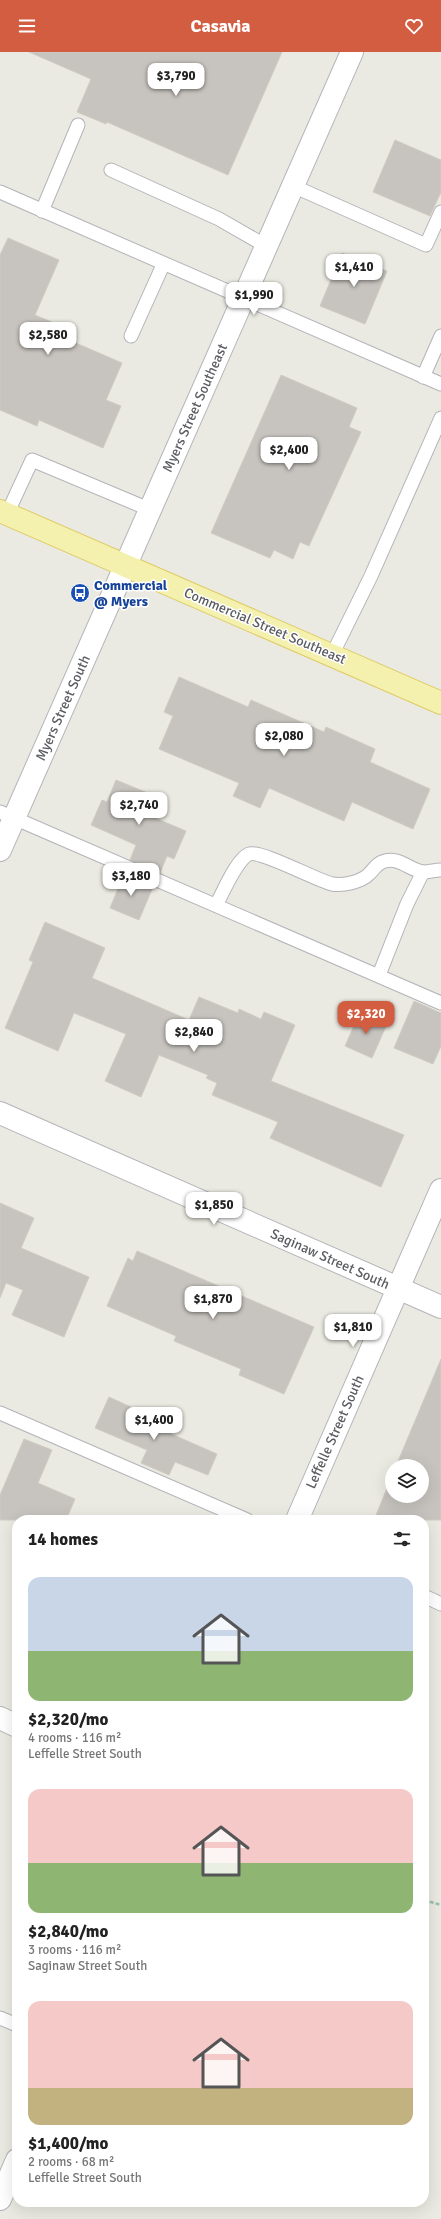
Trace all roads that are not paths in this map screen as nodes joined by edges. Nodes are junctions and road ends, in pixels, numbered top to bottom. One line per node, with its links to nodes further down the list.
1 (352, 52): 4 (street, Myers Street Southeast)
2 (78, 125): 6 (lane)
3 (111, 170): 8 (lane)
4 (293, 186): 7 (lane); 8 (street, Myers Street Southeast)
5 (0, 192): 6 (lane)
6 (42, 211): 9 (lane)
7 (441, 212)
8 (266, 246): 10 (street, Myers Street Southeast)
9 (163, 264): 10 (lane); 11 (lane)
10 (243, 300): 13 (lane); 16 (street, Myers Street Southeast)
11 (131, 336)
12 (441, 336): 13 (lane)
13 (423, 377): 14 (lane)
14 (441, 384)
15 (441, 418): 19 (lane)
16 (151, 510): 17 (lane); 18 (street, Myers Street Southeast)
17 (4, 513): 18 (main road, Commercial Street Southeast)
18 (126, 566): 19 (main road, Commercial Street Southeast); 21 (street, Myers Street South)
19 (332, 655): 20 (main road, Commercial Street Southeast)
20 (441, 702)
21 (7, 815): 22 (street, Myers Street South); 25 (lane)
22 (0, 850)
23 (441, 870): 24 (lane)
24 (423, 872): 25 (lane); 26 (lane)
25 (216, 905): 26 (lane)
26 (379, 976): 27 (lane)
27 (441, 1003)
28 (0, 1113): 30 (street, Saginaw Street South)
29 (441, 1190): 30 (street, Leffelle Street South)
30 (398, 1289): 31 (street, Saginaw Street South); 34 (street, Leffelle Street South)
31 (441, 1307)
32 (0, 1413): 33 (lane)
33 (235, 1515)
34 (299, 1515)
35 (429, 1598): 36 (lane)
36 (441, 1604)
37 (0, 1718): 38 (street)
38 (12, 1724)
39 (0, 2018): 40 (lane)
40 (12, 2023)
41 (12, 2171): 42 (street)
42 (0, 2199)

